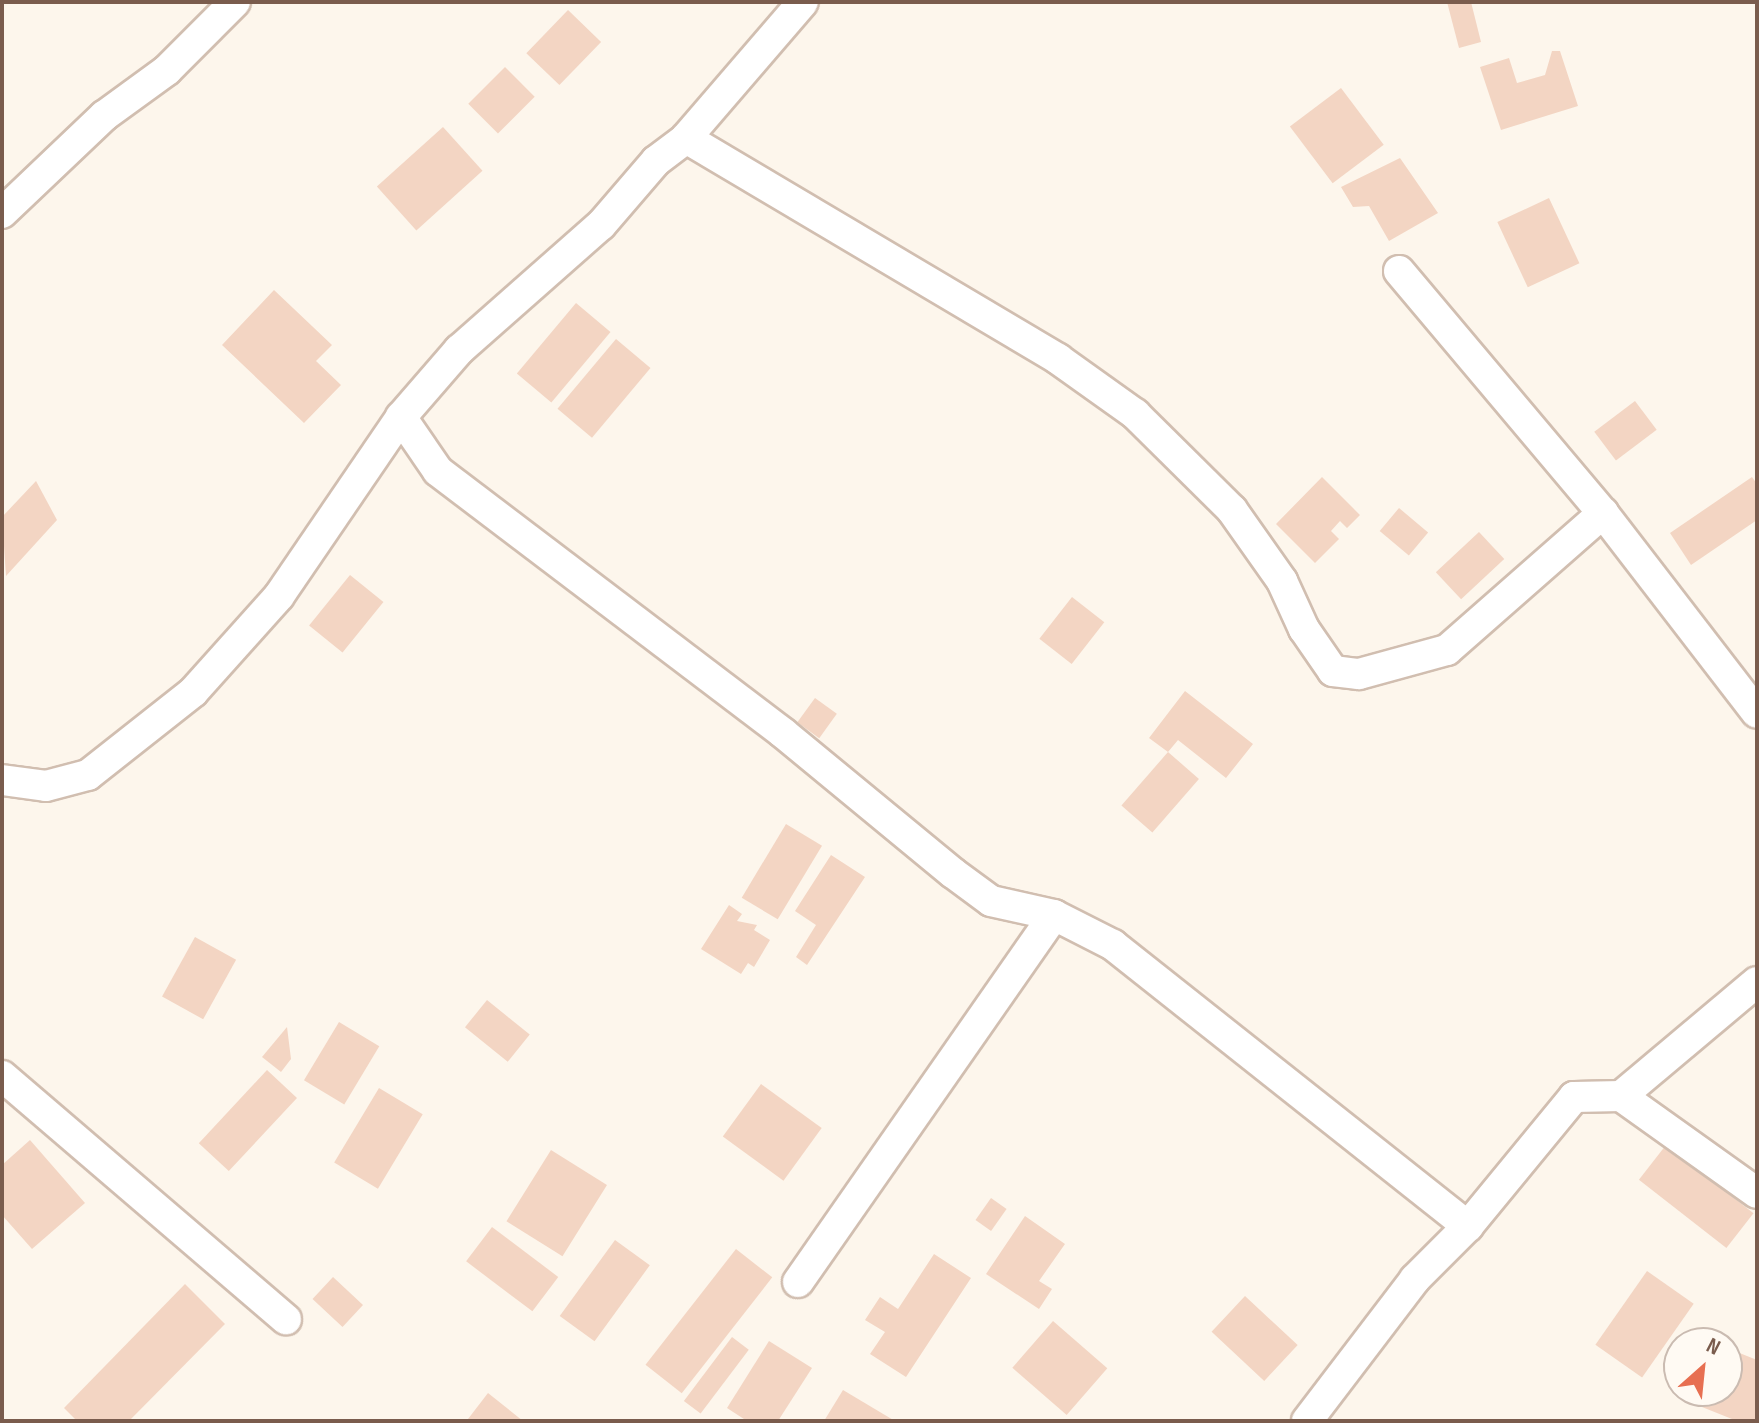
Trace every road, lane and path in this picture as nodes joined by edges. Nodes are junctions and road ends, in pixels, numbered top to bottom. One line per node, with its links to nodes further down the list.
1 (235, 2): 4 (street)
2 (803, 2): 3 (street)
3 (686, 138): 6 (street); 7 (street)
4 (2, 213)
5 (1399, 271): 7 (street)
6 (401, 417): 9 (street); 10 (street)
7 (1603, 513): 8 (street)
8 (1757, 713)
9 (2, 780)
10 (1054, 915): 15 (street); 16 (street)
11 (1757, 982): 13 (street)
12 (2, 1076): 17 (street)
13 (1621, 1096): 14 (street); 15 (street)
14 (1757, 1193)
15 (1468, 1226): 18 (street)
16 (798, 1282)
17 (286, 1319)
18 (1307, 1421)

